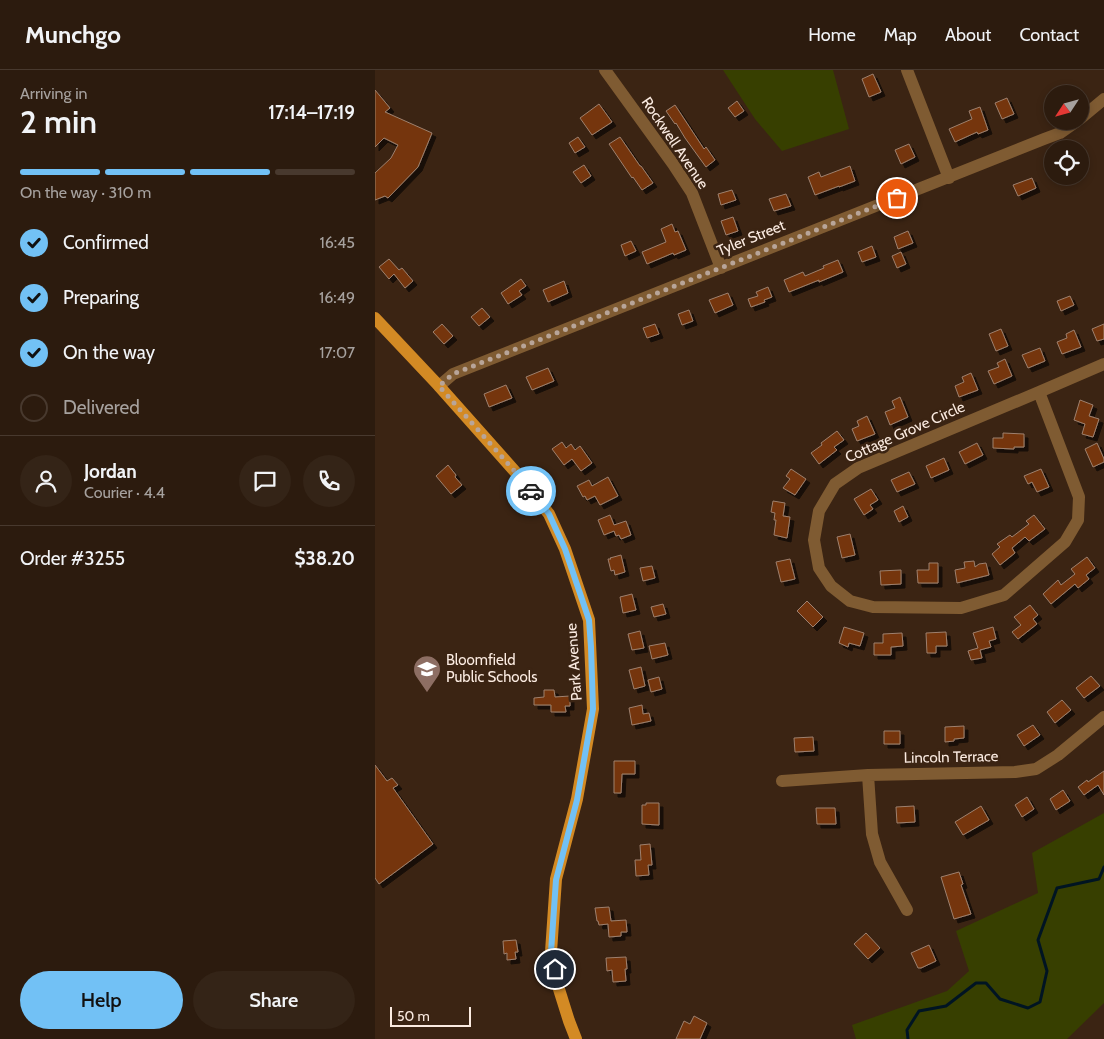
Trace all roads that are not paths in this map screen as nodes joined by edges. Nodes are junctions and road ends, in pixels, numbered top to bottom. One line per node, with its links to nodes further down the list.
1 (605, 70): 7 (street, Rockwell Avenue)
2 (907, 70): 6 (street)
3 (1104, 99): 4 (street)
4 (1089, 112)
5 (1064, 130): 6 (street, Tyler Street)
6 (949, 178): 7 (street, Tyler Street)
7 (721, 268): 10 (street, Tyler Street)
8 (375, 318): 10 (main road, Park Avenue)
9 (1104, 364): 11 (street, Cottage Grove Circle)
10 (439, 386): 16 (main road, Park Avenue)
11 (1039, 392): 11 (street, Cottage Grove Circle)
12 (1104, 717): 13 (street, Lincoln Terrace)
13 (868, 775): 14 (street, Lincoln Terrace); 15 (street)
14 (782, 781)
15 (907, 910)
16 (576, 1039)

